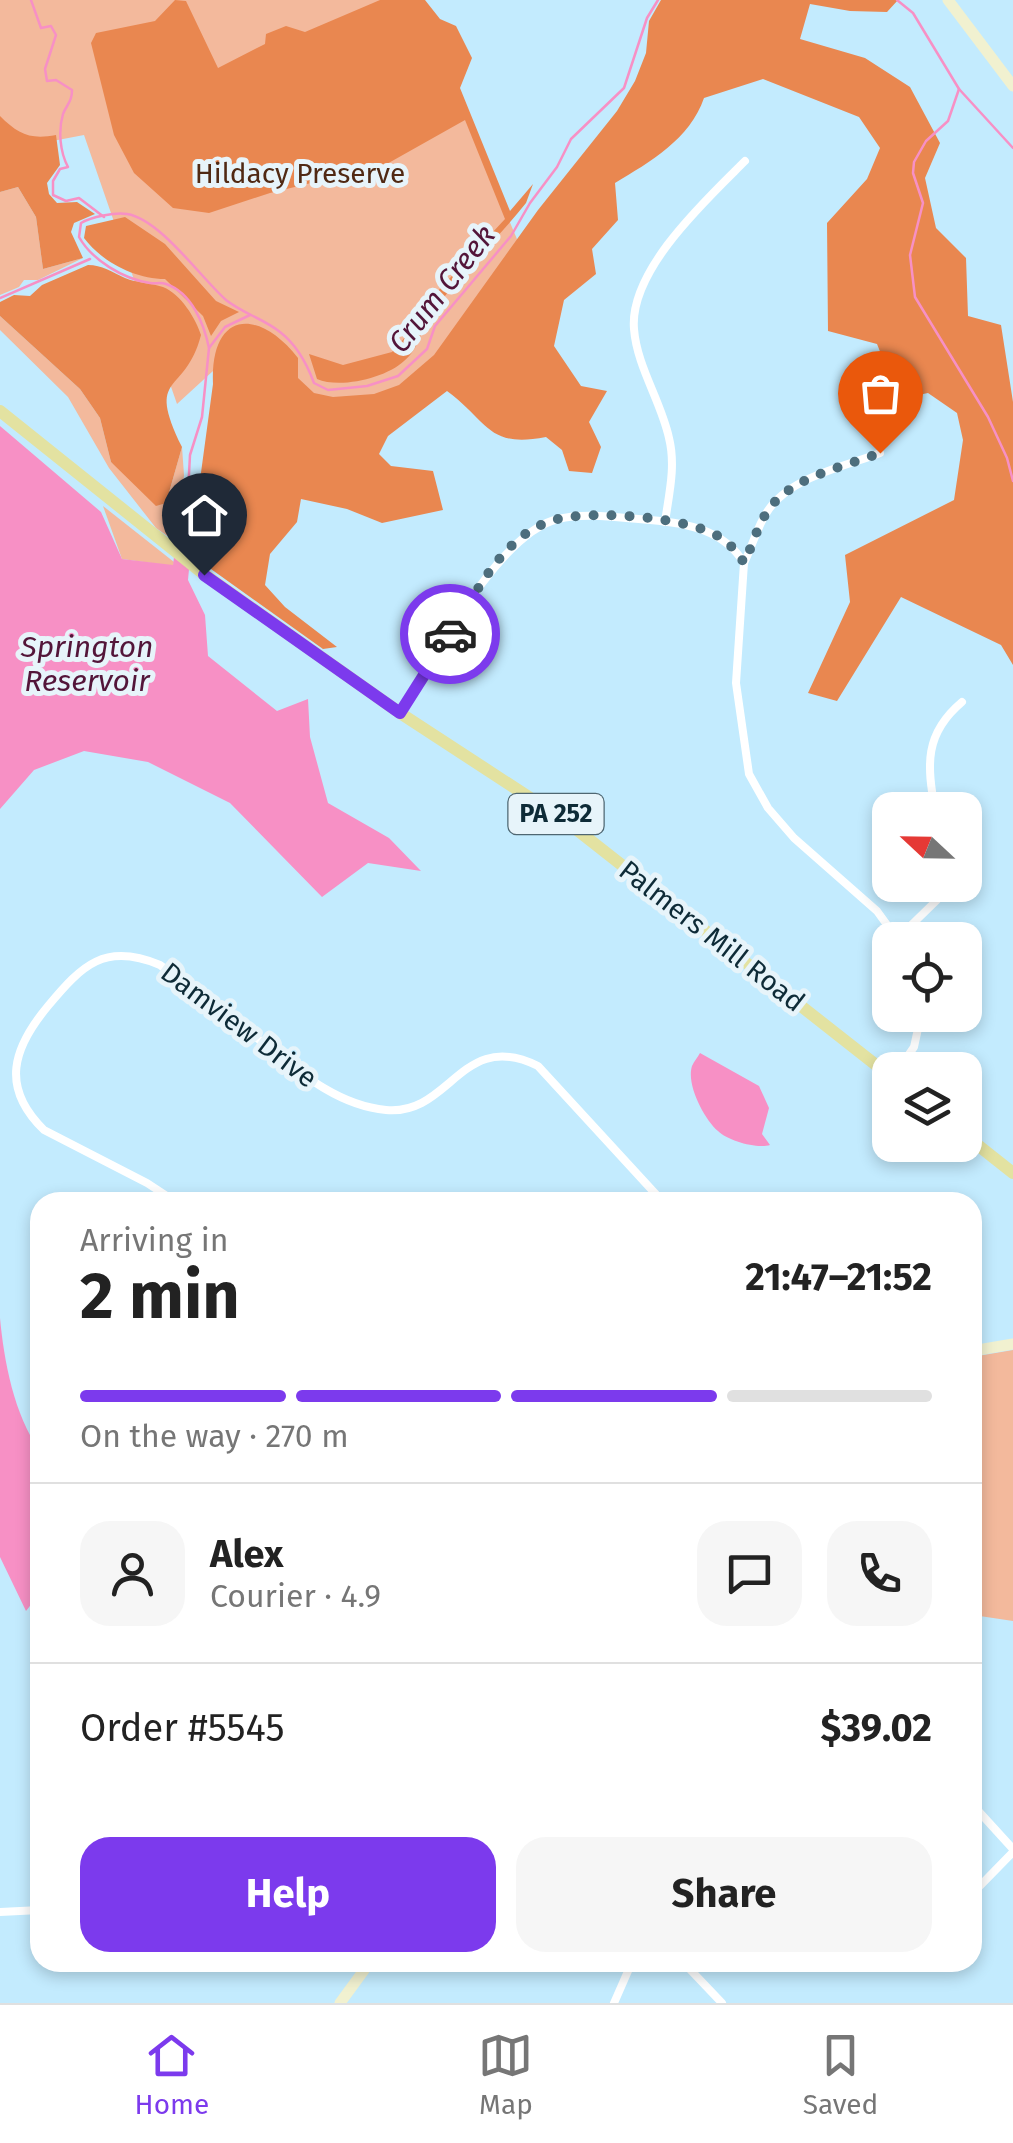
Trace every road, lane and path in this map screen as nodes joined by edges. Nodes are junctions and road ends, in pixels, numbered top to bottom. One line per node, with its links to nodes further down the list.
1 (948, 0): 2 (street)
2 (1013, 86)
3 (745, 161): 6 (street)
4 (0, 411): 9 (main road, Palmers Mill Road / PA 252)
5 (880, 453): 7 (street)
6 (665, 522): 7 (street); 9 (street)
7 (744, 563): 12 (street)
8 (962, 702): 10 (street)
9 (400, 713): 14 (main road, Palmers Mill Road / PA 252)
10 (932, 792)
11 (934, 902): 13 (street)
12 (885, 922)
13 (915, 922)
14 (872, 1062)
15 (982, 1148): 16 (main road)
16 (1013, 1173)
17 (161, 1192): 18 (street, Damview Drive)
18 (654, 1192)
19 (1013, 1344): 20 (street)
20 (982, 1349)
21 (982, 1815): 22 (street)
22 (1013, 1851): 23 (street)
23 (982, 1884)
24 (30, 1910): 25 (street)
25 (0, 1912)
26 (363, 1972): 29 (street)
27 (628, 1972): 30 (street)
28 (693, 1972): 31 (street)
29 (340, 2003)
30 (614, 2003)
31 (722, 2003)

